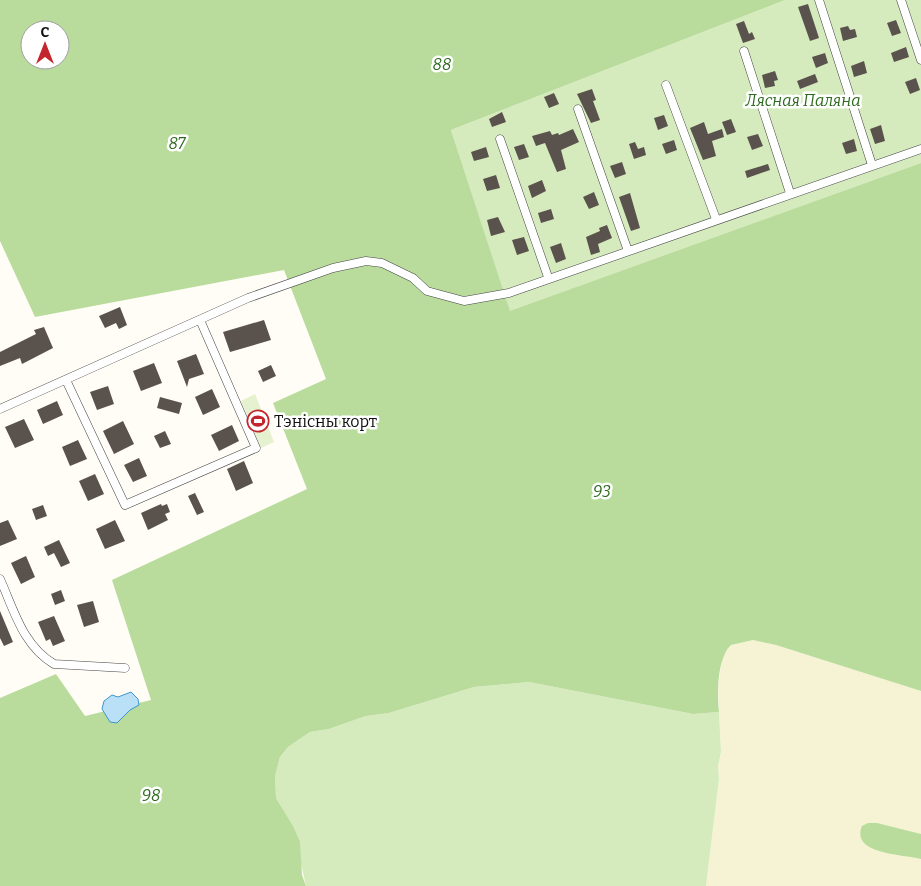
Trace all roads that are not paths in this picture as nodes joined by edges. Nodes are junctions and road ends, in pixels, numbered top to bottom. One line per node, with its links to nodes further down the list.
1 (819, 0): 9 (street)
2 (901, 0): 4 (street)
3 (744, 51): 10 (street)
4 (921, 60)
5 (666, 85): 11 (street)
6 (578, 109): 12 (street)
7 (500, 138): 13 (street)
8 (921, 149): 9 (street)
9 (872, 165): 10 (street)
10 (790, 193): 11 (street)
11 (716, 219): 12 (street)
12 (628, 251): 13 (street)
13 (548, 277): 14 (street)
14 (200, 320): 15 (street); 15 (street)
15 (66, 380): 16 (street)
16 (0, 409)
17 (0, 579): 18 (street)
18 (125, 668)

